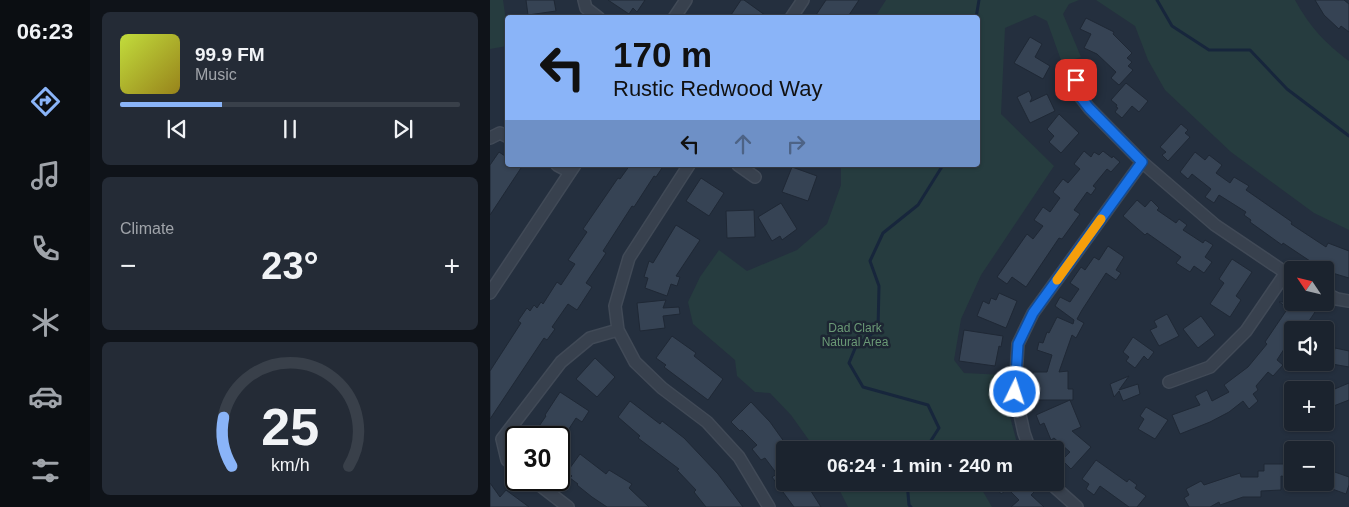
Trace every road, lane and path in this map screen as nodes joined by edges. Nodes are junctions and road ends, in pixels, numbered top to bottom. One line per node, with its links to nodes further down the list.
1 (584, 0): 4 (street)
2 (686, 0): 5 (street)
3 (797, 2): 6 (street)
4 (595, 15)
5 (676, 15)
6 (792, 15)
7 (1076, 80): 10 (street)
8 (505, 136): 9 (street)
9 (490, 138)
10 (1142, 162): 15 (street); 24 (street)
11 (688, 167): 20 (street)
12 (741, 167): 14 (street)
13 (572, 169): 17 (street)
14 (755, 177)
15 (1284, 273)
16 (1284, 283): 21 (street)
17 (491, 289)
18 (1334, 298): 19 (street)
19 (1349, 301)
20 (618, 330): 22 (street); 29 (street)
21 (1169, 382)
22 (512, 426)
23 (505, 435): 25 (street)
24 (1027, 441)
25 (505, 452)
26 (547, 491): 28 (street)
27 (1059, 491): 30 (street)
28 (568, 507)
29 (769, 507)
30 (1077, 507)

